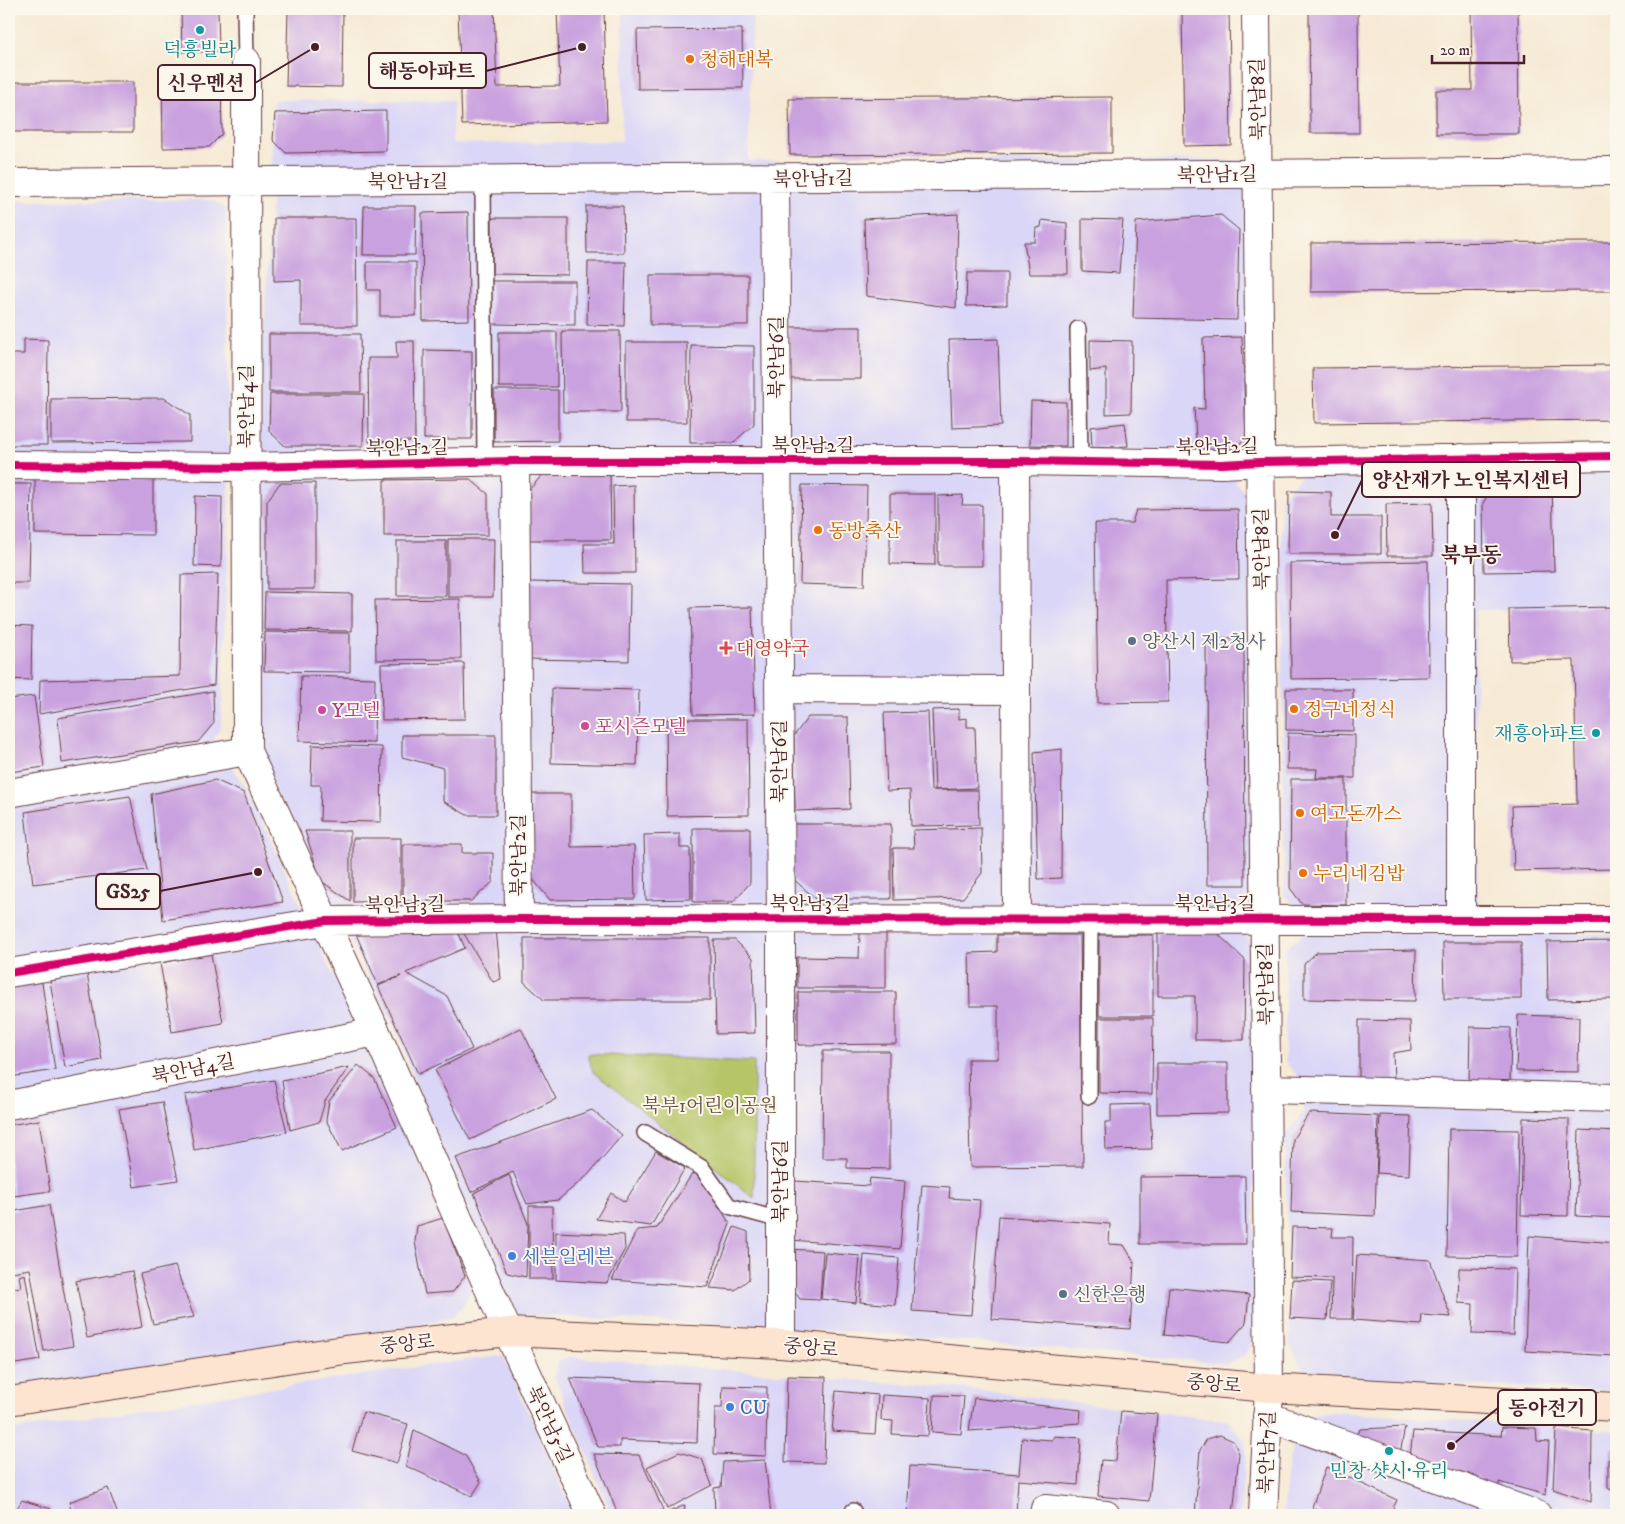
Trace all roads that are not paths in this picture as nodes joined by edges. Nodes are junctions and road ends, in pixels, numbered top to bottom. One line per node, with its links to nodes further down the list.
1 (245, 9): 3 (lane)
2 (1256, 9): 5 (street, 북안남8길)
3 (246, 61): 9 (street, 북안남4길)
4 (1616, 171): 5 (street, 북안남1길)
5 (1257, 174): 6 (street, 북안남1길); 18 (street, 북안남8길)
6 (775, 179): 7 (street, 북안남1길); 13 (street, 북안남6길)
7 (483, 180): 9 (street, 북안남1길); 15 (lane)
8 (9, 182): 9 (street, 북안남1길)
9 (246, 182): 20 (street, 북안남4길)
10 (1078, 329): 17 (lane)
11 (1616, 456): 12 (street, 북안남2길)
12 (1461, 458): 18 (street, 북안남2길); 30 (street)
13 (777, 461): 14 (street, 북안남2길); 16 (street, 북안남2길); 21 (street, 북안남6길)
14 (1015, 461): 17 (street, 북안남2길); 22 (street)
15 (485, 462): 16 (street, 북안남2길); 20 (street, 북안남2길)
16 (515, 462): 25 (street, 북안남2길)
17 (1080, 462): 18 (street, 북안남2길)
18 (1260, 462): 29 (street, 북안남8길)
19 (9, 465): 20 (street, 북안남2길)
20 (245, 467): 23 (street, 북안남4길)
21 (779, 690): 22 (street); 26 (street, 북안남6길)
22 (1016, 690): 27 (street)
23 (247, 751): 24 (street); 32 (street, 북안남4길)
24 (9, 793)
25 (518, 919): 26 (street, 북안남3길); 32 (street, 북안남3길)
26 (781, 919): 27 (street, 북안남3길); 40 (street, 북안남6길)
27 (1017, 920): 28 (street, 북안남3길)
28 (1090, 920): 29 (street, 북안남3길); 36 (lane)
29 (1264, 920): 30 (street, 북안남3길); 35 (street, 북안남8길)
30 (1461, 920): 31 (street, 북안남3길)
31 (1616, 920)
32 (325, 921): 33 (street, 북안남3길); 34 (street, 북안남4길)
33 (9, 973)
34 (376, 1032): 38 (street, 북안남4길); 41 (street, 북안남4길)
35 (1266, 1089): 37 (street); 43 (street, 북안남8길)
36 (1089, 1096)
37 (1616, 1098)
38 (9, 1105)
39 (645, 1133): 40 (lane)
40 (780, 1220): 42 (street, 북안남6길)
41 (508, 1332): 42 (main road, 중앙로); 44 (main road, 중앙로); 47 (street, 북안남5길)
42 (781, 1344): 43 (main road, 중앙로)
43 (1269, 1388): 45 (main road, 중앙로); 46 (street, 북안남7길)
44 (9, 1401)
45 (1616, 1407)
46 (1267, 1416): 50 (street, 북안남7길); 51 (street)
47 (592, 1515)
48 (1044, 1515): 49 (street)
49 (1106, 1515)
50 (1264, 1515)
51 (1537, 1515)

